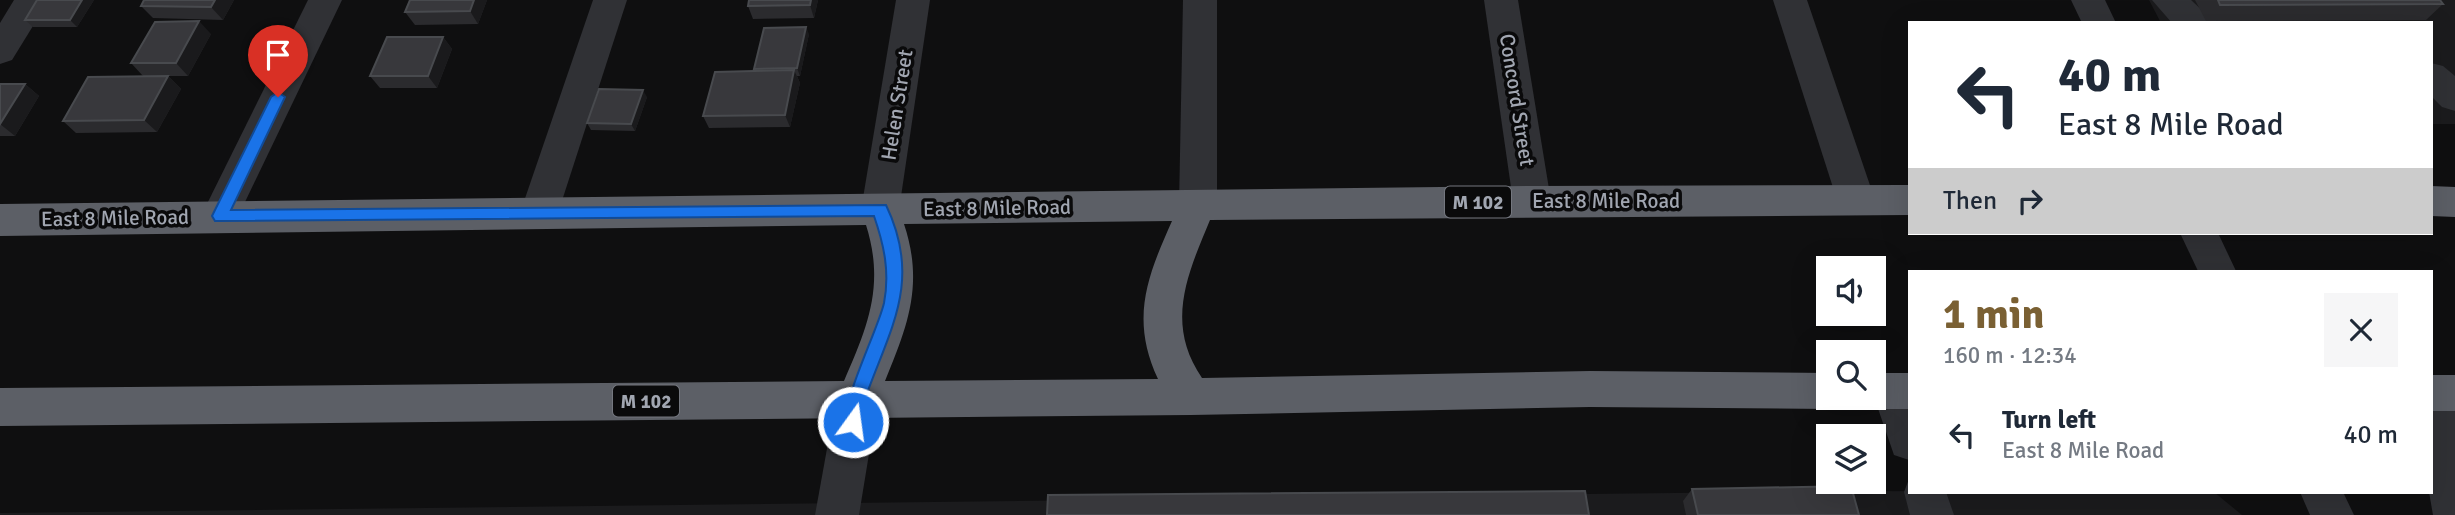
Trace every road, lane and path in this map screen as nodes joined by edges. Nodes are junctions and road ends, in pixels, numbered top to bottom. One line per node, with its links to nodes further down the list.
1 (32, 0): 12 (street)
2 (325, 0): 23 (street)
3 (610, 0): 22 (street)
4 (913, 0): 21 (street, Helen Street)
5 (1200, 0): 20 (street)
6 (1501, 0): 17 (street, Concord Street)
7 (1790, 0): 15 (street)
8 (2088, 0): 10 (street)
9 (2169, 0): 11 (street)
10 (2098, 21)
11 (2192, 21)
12 (0, 51)
13 (2433, 78): 14 (street)
14 (2455, 97)
15 (1856, 200): 16 (highway, East 8 Mile Road / M 102); 17 (highway, East 8 Mile Road / M 102)
16 (1908, 200)
17 (1532, 201): 20 (highway, East 8 Mile Road / M 102)
18 (2433, 201): 19 (highway)
19 (2455, 202)
20 (1198, 206): 21 (highway, East 8 Mile Road / M 102); 30 (highway)
21 (880, 210): 22 (highway, East 8 Mile Road / M 102); 31 (highway)
22 (539, 213): 23 (highway, East 8 Mile Road / M 102)
23 (220, 216): 24 (highway, East 8 Mile Road / M 102)
24 (0, 220)
25 (2200, 235): 26 (street)
26 (2217, 270)
27 (1816, 391): 30 (highway, M 102)
28 (1892, 391): 33 (street)
29 (2445, 393): 39 (street)
30 (1191, 397): 31 (highway, M 102)
31 (857, 399): 32 (highway, M 102); 36 (street)
32 (0, 407)
33 (1908, 439)
34 (1926, 494): 37 (street)
35 (2322, 494): 38 (street)
36 (837, 515)
37 (1932, 515)
38 (2332, 515)
39 (2455, 515)

